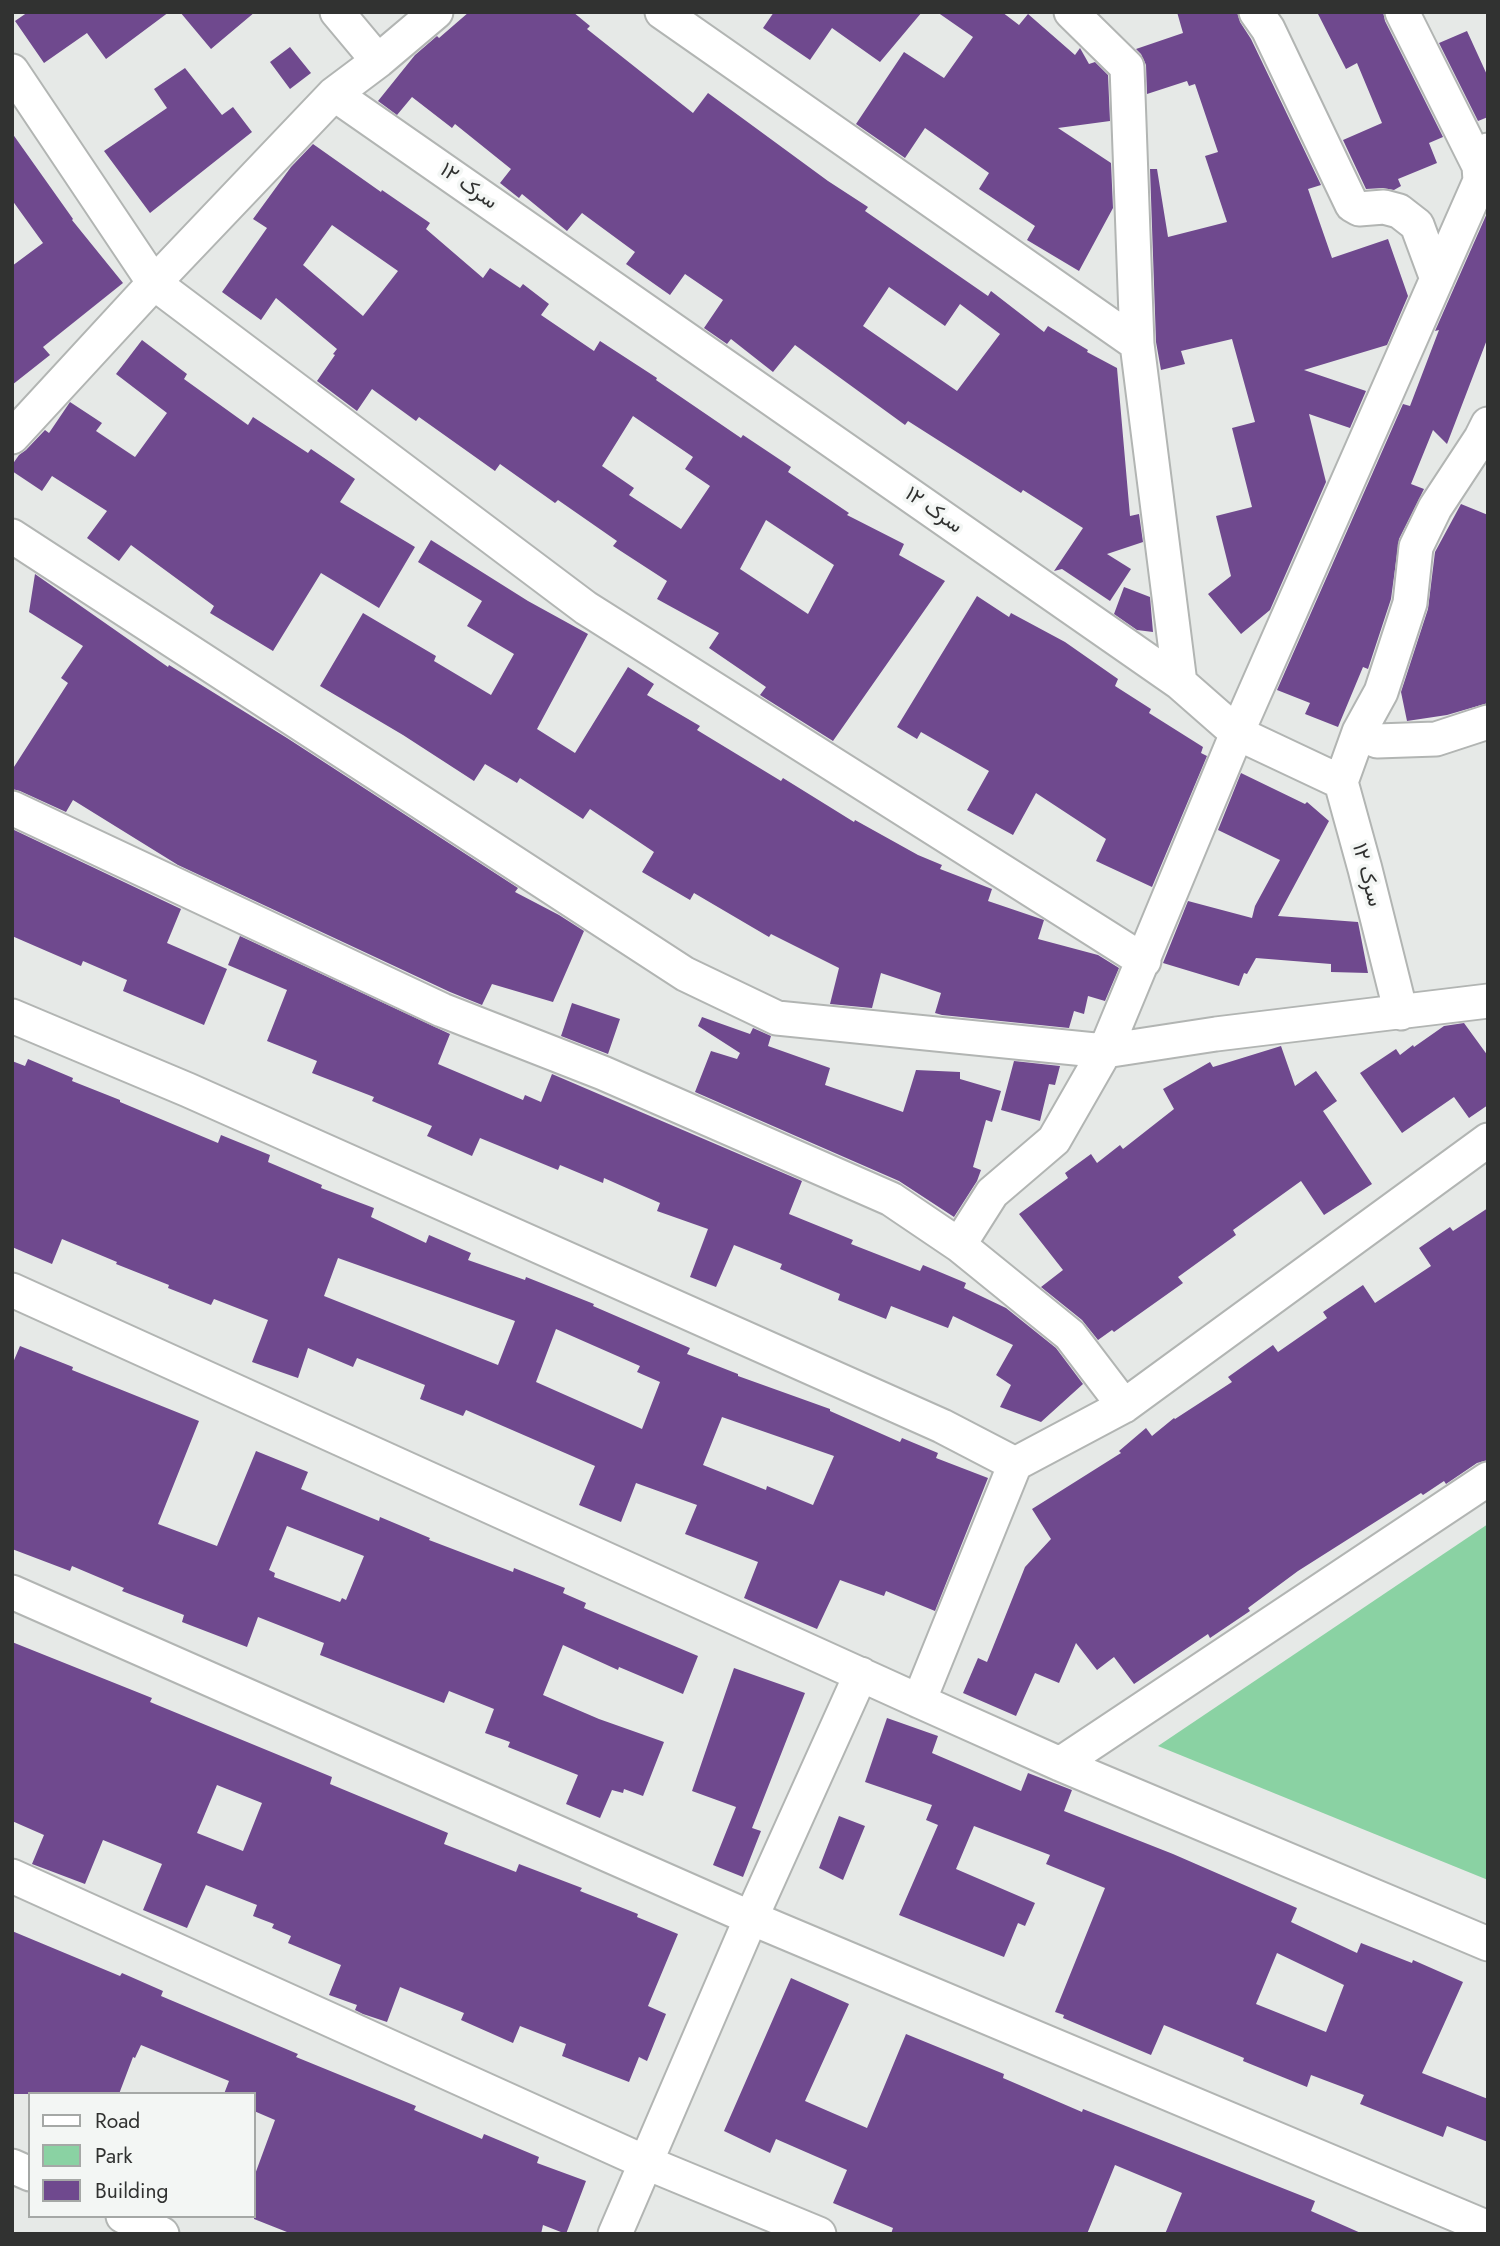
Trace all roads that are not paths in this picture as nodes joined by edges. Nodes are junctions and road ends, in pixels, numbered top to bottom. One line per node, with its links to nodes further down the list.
1 (337, 12): 7 (street)
2 (436, 12): 7 (street)
3 (662, 12): 13 (street)
4 (1070, 12): 13 (street)
5 (1256, 12): 11 (street)
6 (1402, 12): 10 (street)
7 (378, 61): 9 (street)
8 (12, 71): 12 (street)
9 (334, 94): 12 (street); 17 (street, سرک ۱۲)
10 (1484, 171): 11 (street)
11 (1437, 279): 20 (street)
12 (154, 283): 15 (street); 23 (street)
13 (1137, 344): 17 (street)
14 (1488, 424): 19 (street)
15 (12, 437)
16 (12, 536): 27 (street)
17 (1180, 683): 20 (street, سرک ۱۲)
18 (1488, 722): 19 (street)
19 (1359, 732): 21 (street)
20 (1237, 733): 21 (street, سرک ۱۲); 23 (street)
21 (1341, 782): 25 (street, سرک ۱۲)
22 (12, 808): 29 (street)
23 (1144, 961): 27 (street)
24 (1488, 1001): 25 (street)
25 (1401, 1013): 27 (street)
26 (12, 1016): 32 (street)
27 (1105, 1051): 29 (street)
28 (1488, 1140): 31 (street)
29 (959, 1245): 31 (street)
30 (12, 1290): 35 (street)
31 (1124, 1406): 32 (street)
32 (1015, 1464): 36 (street)
33 (1488, 1479): 37 (street)
34 (12, 1592): 39 (street)
35 (861, 1674): 36 (street); 39 (street)
36 (919, 1702): 37 (street)
37 (1060, 1764): 40 (street)
38 (12, 1876): 41 (street)
39 (751, 1918): 41 (street); 45 (street)
40 (1488, 1944)
41 (647, 2163): 47 (street); 48 (street)
42 (12, 2166): 43 (street)
43 (28, 2173)
44 (127, 2218): 46 (street)
45 (1488, 2228)
46 (162, 2234)
47 (615, 2234)
48 (818, 2234)

